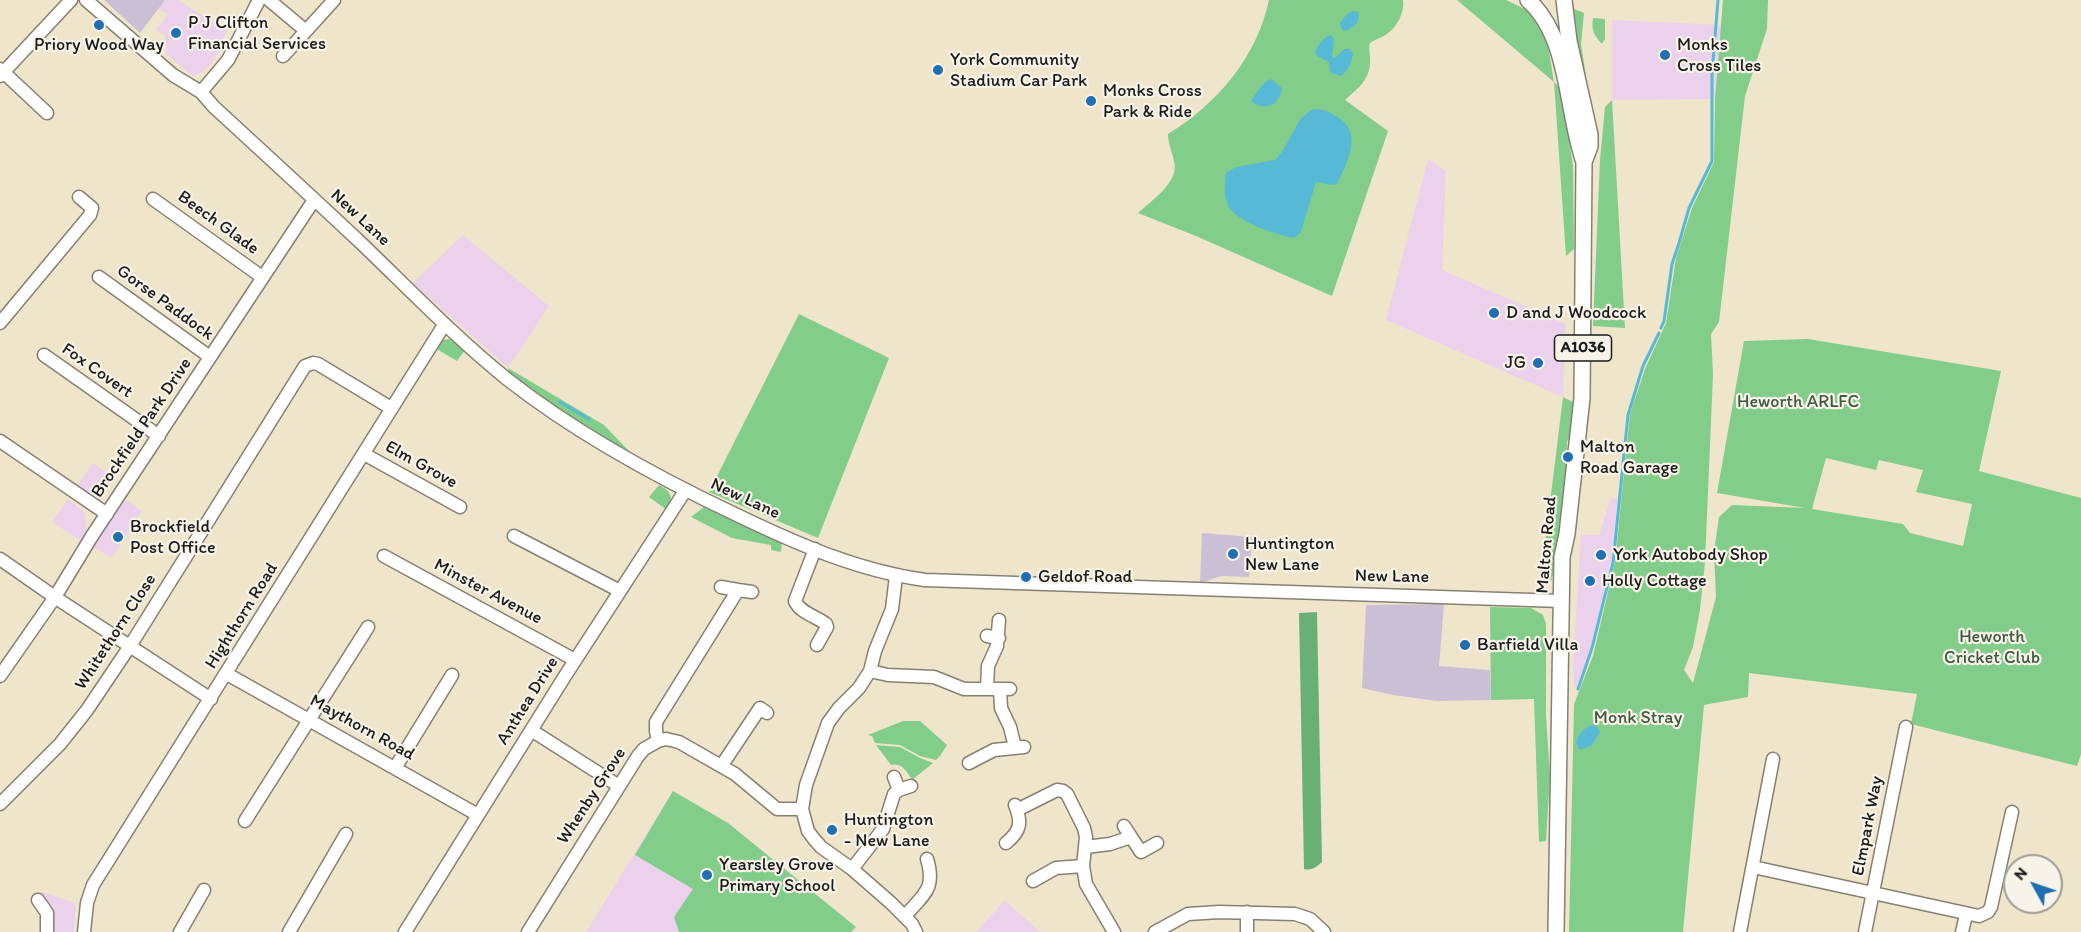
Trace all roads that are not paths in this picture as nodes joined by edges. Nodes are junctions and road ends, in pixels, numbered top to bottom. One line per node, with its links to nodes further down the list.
1 (71, 0): 10 (street)
2 (86, 0): 11 (street, New Lane)
3 (259, 0): 11 (street)
4 (269, 0): 8 (street)
5 (334, 0): 8 (street)
6 (1528, 0): 13 (main road, Malton Road / A1036)
7 (1564, 0): 13 (main road, Malton Road / A1036)
8 (306, 31): 9 (street)
9 (283, 56)
10 (1, 72): 12 (street)
11 (201, 92): 16 (street, New Lane)
12 (47, 113)
13 (1584, 162): 40 (main road, Malton Road / A1036)
14 (79, 197): 19 (street)
15 (153, 199): 18 (street, Beech Glade)
16 (314, 200): 18 (street, Brockfield Park Drive); 20 (street, New Lane)
17 (99, 277): 22 (street, Gorse Paddock)
18 (262, 277): 22 (street, Brockfield Park Drive)
19 (0, 323)
20 (444, 325): 23 (street, Highthorn Road); 27 (street, New Lane)
21 (44, 355): 24 (street, Fox Covert)
22 (210, 357): 24 (street, Brockfield Park Drive)
23 (392, 408): 26 (street, Highthorn Road); 44 (street, Whitethorn Close)
24 (159, 436): 29 (street, Brockfield Park Drive)
25 (0, 441): 29 (street)
26 (364, 454): 28 (street, Elm Grove); 48 (street, Highthorn Road)
27 (685, 491): 31 (street, New Lane); 37 (street, Anthea Drive)
28 (460, 508)
29 (107, 514): 39 (street, Brockfield Park Drive)
30 (514, 536): 37 (street)
31 (815, 549): 34 (street, New Lane); 43 (street)
32 (384, 557): 45 (street, Minster Avenue)
33 (0, 559): 39 (street)
34 (896, 576): 40 (street, New Lane); 46 (street)
35 (721, 587): 36 (street)
36 (738, 590): 38 (street); 56 (street)
37 (620, 591): 45 (street, Anthea Drive)
38 (752, 592)
39 (55, 597): 44 (street); 47 (street, Brockfield Park Drive)
40 (1561, 601): 94 (main road, Malton Road / A1036)
41 (999, 620): 50 (street)
42 (368, 627): 53 (street)
43 (817, 645)
44 (130, 646): 51 (street); 63 (street, Whitethorn Close)
45 (575, 660): 55 (street, Anthea Drive)
46 (870, 671): 50 (street); 64 (street)
47 (1, 674)
48 (227, 674): 51 (street, Highthorn Road); 53 (street, Maythorn Road)
49 (452, 675): 60 (street)
50 (999, 689): 58 (street)
51 (211, 699): 85 (street, Highthorn Road)
52 (764, 708): 59 (street)
53 (310, 719): 60 (street, Maythorn Road); 67 (street)
54 (1906, 727): 78 (street, Elmpark Way)
55 (531, 730): 62 (street); 66 (street, Anthea Drive)
56 (658, 741): 59 (street); 62 (street, Whenby Grove)
57 (1773, 759): 74 (street)
58 (969, 763)
59 (722, 765): 64 (street)
60 (395, 768): 66 (street, Maythorn Road)
61 (894, 777): 75 (street)
62 (619, 786): 89 (street, Whenby Grove)
63 (0, 804)
64 (802, 809): 75 (street)
65 (2012, 812): 81 (street)
66 (478, 815): 88 (street, Anthea Drive)
67 (244, 820)
68 (346, 834): 87 (street)
69 (1006, 843): 71 (street)
70 (1157, 843): 71 (street)
71 (1086, 847): 73 (street)
72 (927, 859): 82 (street)
73 (1083, 866): 76 (street); 91 (street)
74 (1753, 867): 78 (street); 95 (street)
75 (852, 869): 82 (street)
76 (1033, 882)
77 (204, 890): 86 (street)
78 (1873, 894): 81 (street); 96 (street, Elmpark Way)
79 (38, 900): 84 (street)
80 (1247, 912): 83 (street); 92 (street); 93 (street)
81 (1966, 915): 97 (street)
82 (905, 916): 90 (street)
83 (1320, 928)
84 (47, 932)
85 (84, 932)
86 (180, 932)
87 (289, 932)
88 (405, 932)
89 (528, 932)
90 (916, 932)
91 (1114, 932)
92 (1155, 932)
93 (1247, 932)
94 (1556, 932)
95 (1740, 932)
96 (1864, 932)
97 (1962, 932)

